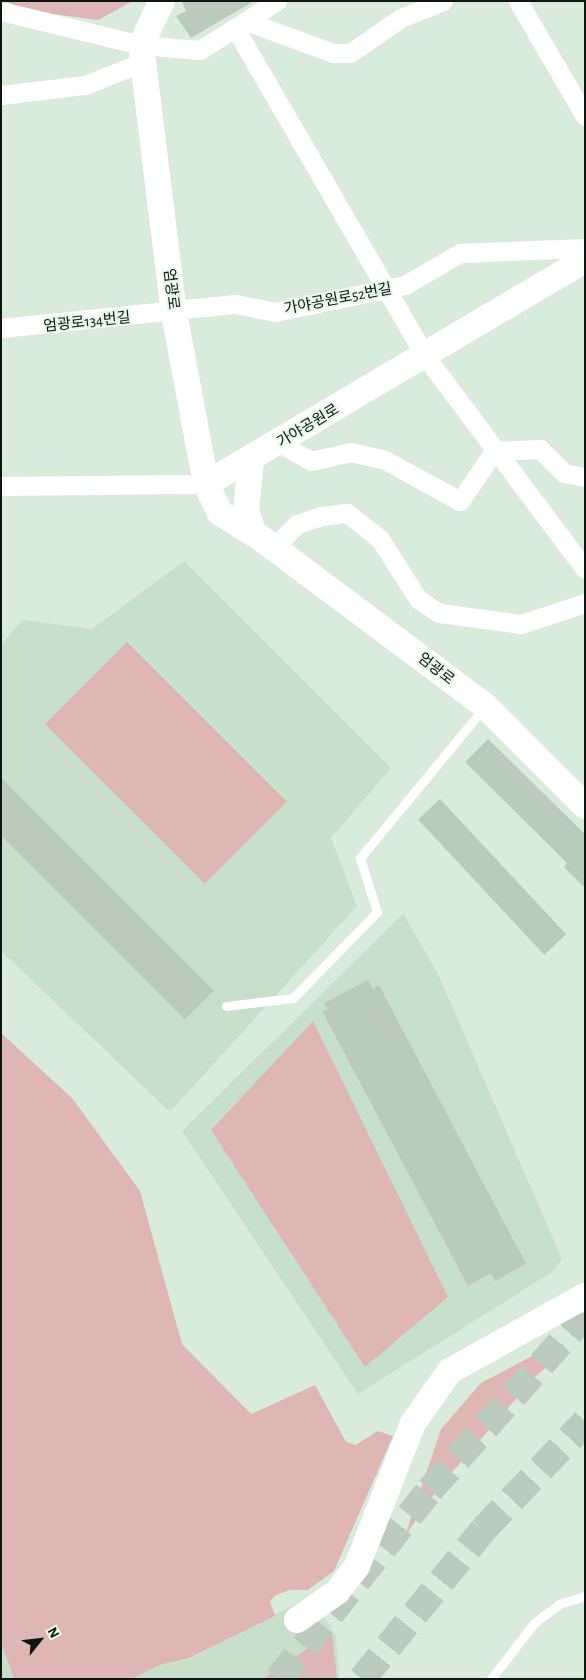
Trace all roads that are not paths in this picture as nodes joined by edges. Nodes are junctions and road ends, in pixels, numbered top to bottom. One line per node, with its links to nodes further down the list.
1 (162, 1): 7 (main road)
2 (277, 1): 6 (street)
3 (443, 1): 6 (street)
4 (518, 1): 9 (street)
5 (1, 12): 7 (street)
6 (240, 24): 7 (street); 12 (street)
7 (142, 53): 8 (street); 13 (main road, 엄광로)
8 (1, 95)
9 (585, 116)
10 (585, 248): 12 (street, 가야공원로52번길)
11 (585, 260): 15 (main road, 가야공원로)
12 (387, 290): 13 (street, 가야공원로52번길); 15 (street)
13 (174, 313): 14 (street, 엄광로134번길); 20 (main road, 엄광로)
14 (1, 328)
15 (425, 356): 16 (main road, 가야공원로); 17 (street)
16 (279, 443): 17 (street); 18 (main road, 가야공원로)
17 (497, 450): 19 (street); 23 (street)
18 (251, 460): 20 (main road, 가야공원로); 22 (main road)
19 (585, 477)
20 (206, 484): 21 (street, 가야공원로); 22 (main road, 엄광로)
21 (1, 486)
22 (264, 540): 24 (street); 25 (main road, 엄광로)
23 (585, 568)
24 (585, 602)
25 (485, 706): 26 (main road, 엄광로); 27 (lane)
26 (585, 806)
27 (226, 1006)
28 (585, 1296): 29 (main road)
29 (585, 1311)
30 (585, 1596): 31 (lane)
31 (491, 1679)

